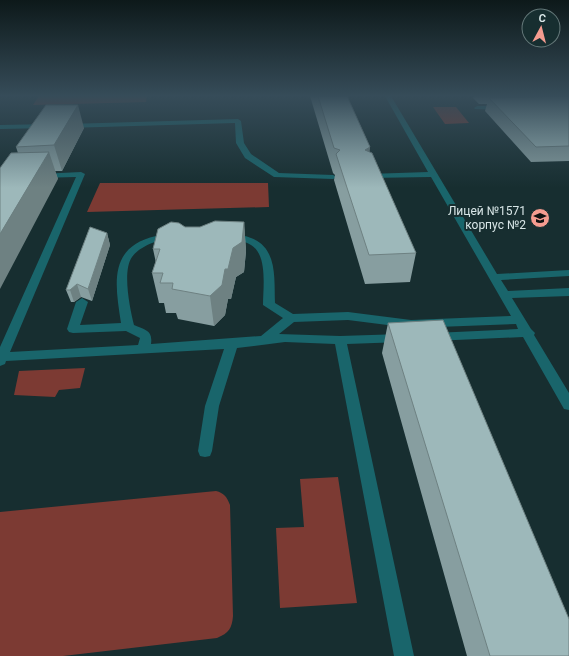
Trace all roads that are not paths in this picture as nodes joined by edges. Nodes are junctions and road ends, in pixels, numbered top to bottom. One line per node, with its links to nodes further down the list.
1 (0, 127): 2 (street)
2 (21, 127)
3 (239, 127): 7 (street)
4 (406, 127): 5 (street)
5 (434, 174): 8 (street); 12 (street)
6 (26, 176): 24 (street)
7 (333, 176)
8 (368, 176)
9 (181, 237): 18 (street)
10 (219, 237): 16 (street)
11 (569, 273): 12 (street)
12 (494, 277): 14 (street)
13 (569, 292): 14 (street)
14 (505, 295): 17 (street)
15 (82, 302): 18 (street)
16 (291, 318): 17 (street); 20 (street)
17 (521, 320): 19 (street)
18 (128, 327): 23 (street)
19 (529, 333): 21 (street); 25 (street)
20 (265, 340): 21 (street); 22 (street)
21 (340, 340): 27 (street)
22 (232, 344): 23 (street); 26 (street)
23 (144, 349): 24 (street)
24 (1, 358)
25 (569, 405)
26 (205, 452)
27 (404, 656)

